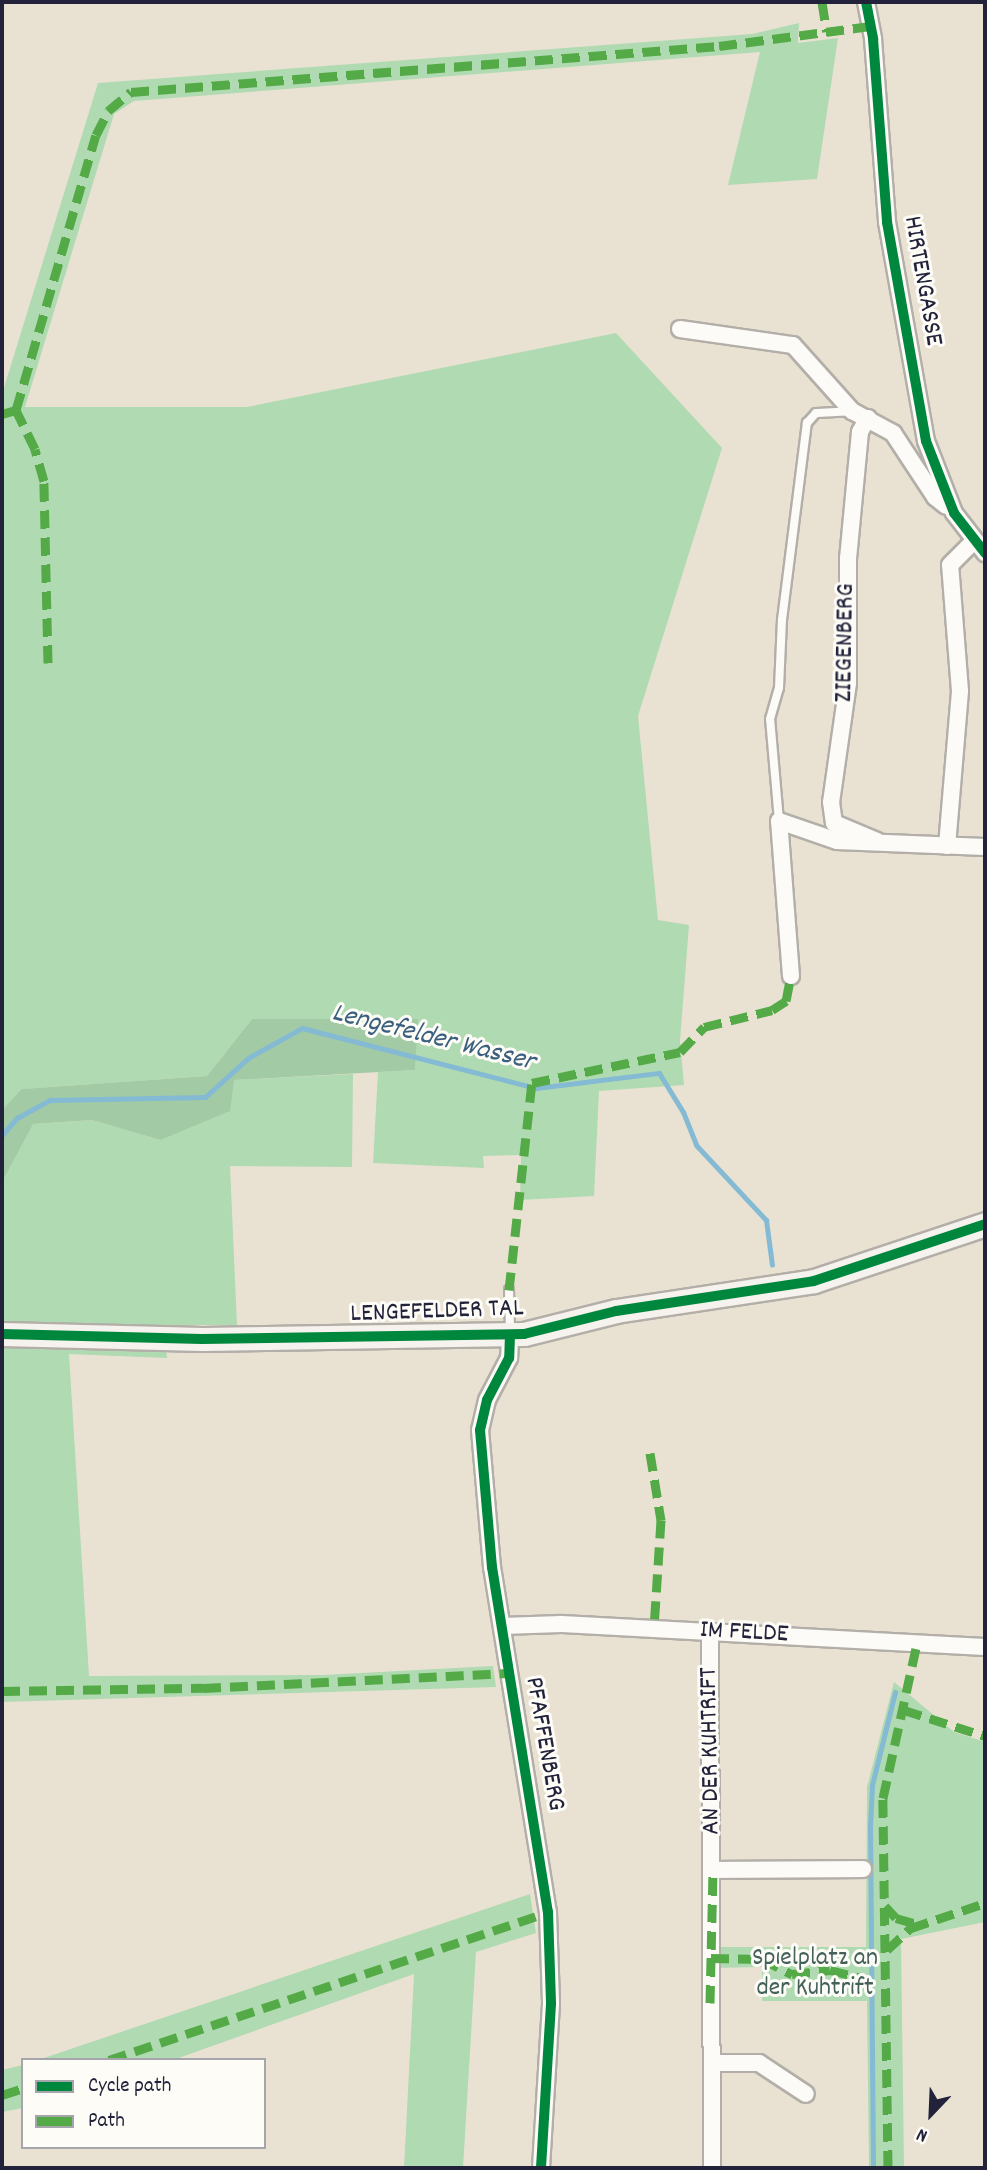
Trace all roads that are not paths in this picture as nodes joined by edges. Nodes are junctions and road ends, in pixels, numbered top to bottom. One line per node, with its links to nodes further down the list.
1 (866, 2): 5 (street, HIRTENGASSE)
2 (680, 329): 3 (street)
3 (852, 411): 4 (street); 7 (lane)
4 (868, 418): 5 (street); 8 (street, ZIEGENBERG)
5 (954, 513): 6 (street, HIRTENGASSE)
6 (980, 547): 9 (street)
7 (779, 821): 8 (street, ZIEGENBERG); 11 (street)
8 (877, 841): 9 (street, ZIEGENBERG)
9 (947, 846): 10 (street, ZIEGENBERG)
10 (985, 847)
11 (791, 976)
12 (985, 1224): 15 (street, LENGEFELDER TAL)
13 (509, 1290): 15 (lane)
14 (2, 1334): 15 (street, LENGEFELDER TAL)
15 (510, 1335): 16 (street, PFAFFENBERG)
16 (502, 1626): 17 (street, IM FELDE); 23 (street, PFAFFENBERG)
17 (710, 1632): 18 (street, IM FELDE); 20 (street, AN DER KUHTRIFT)
18 (985, 1647)
19 (863, 1869): 20 (street, AN DER KUHTRIFT)
20 (713, 1870): 21 (street, AN DER KUHTRIFT)
21 (712, 2063): 22 (street); 24 (street, AN DER KUHTRIFT)
22 (806, 2094)
23 (541, 2168)
24 (712, 2168)

